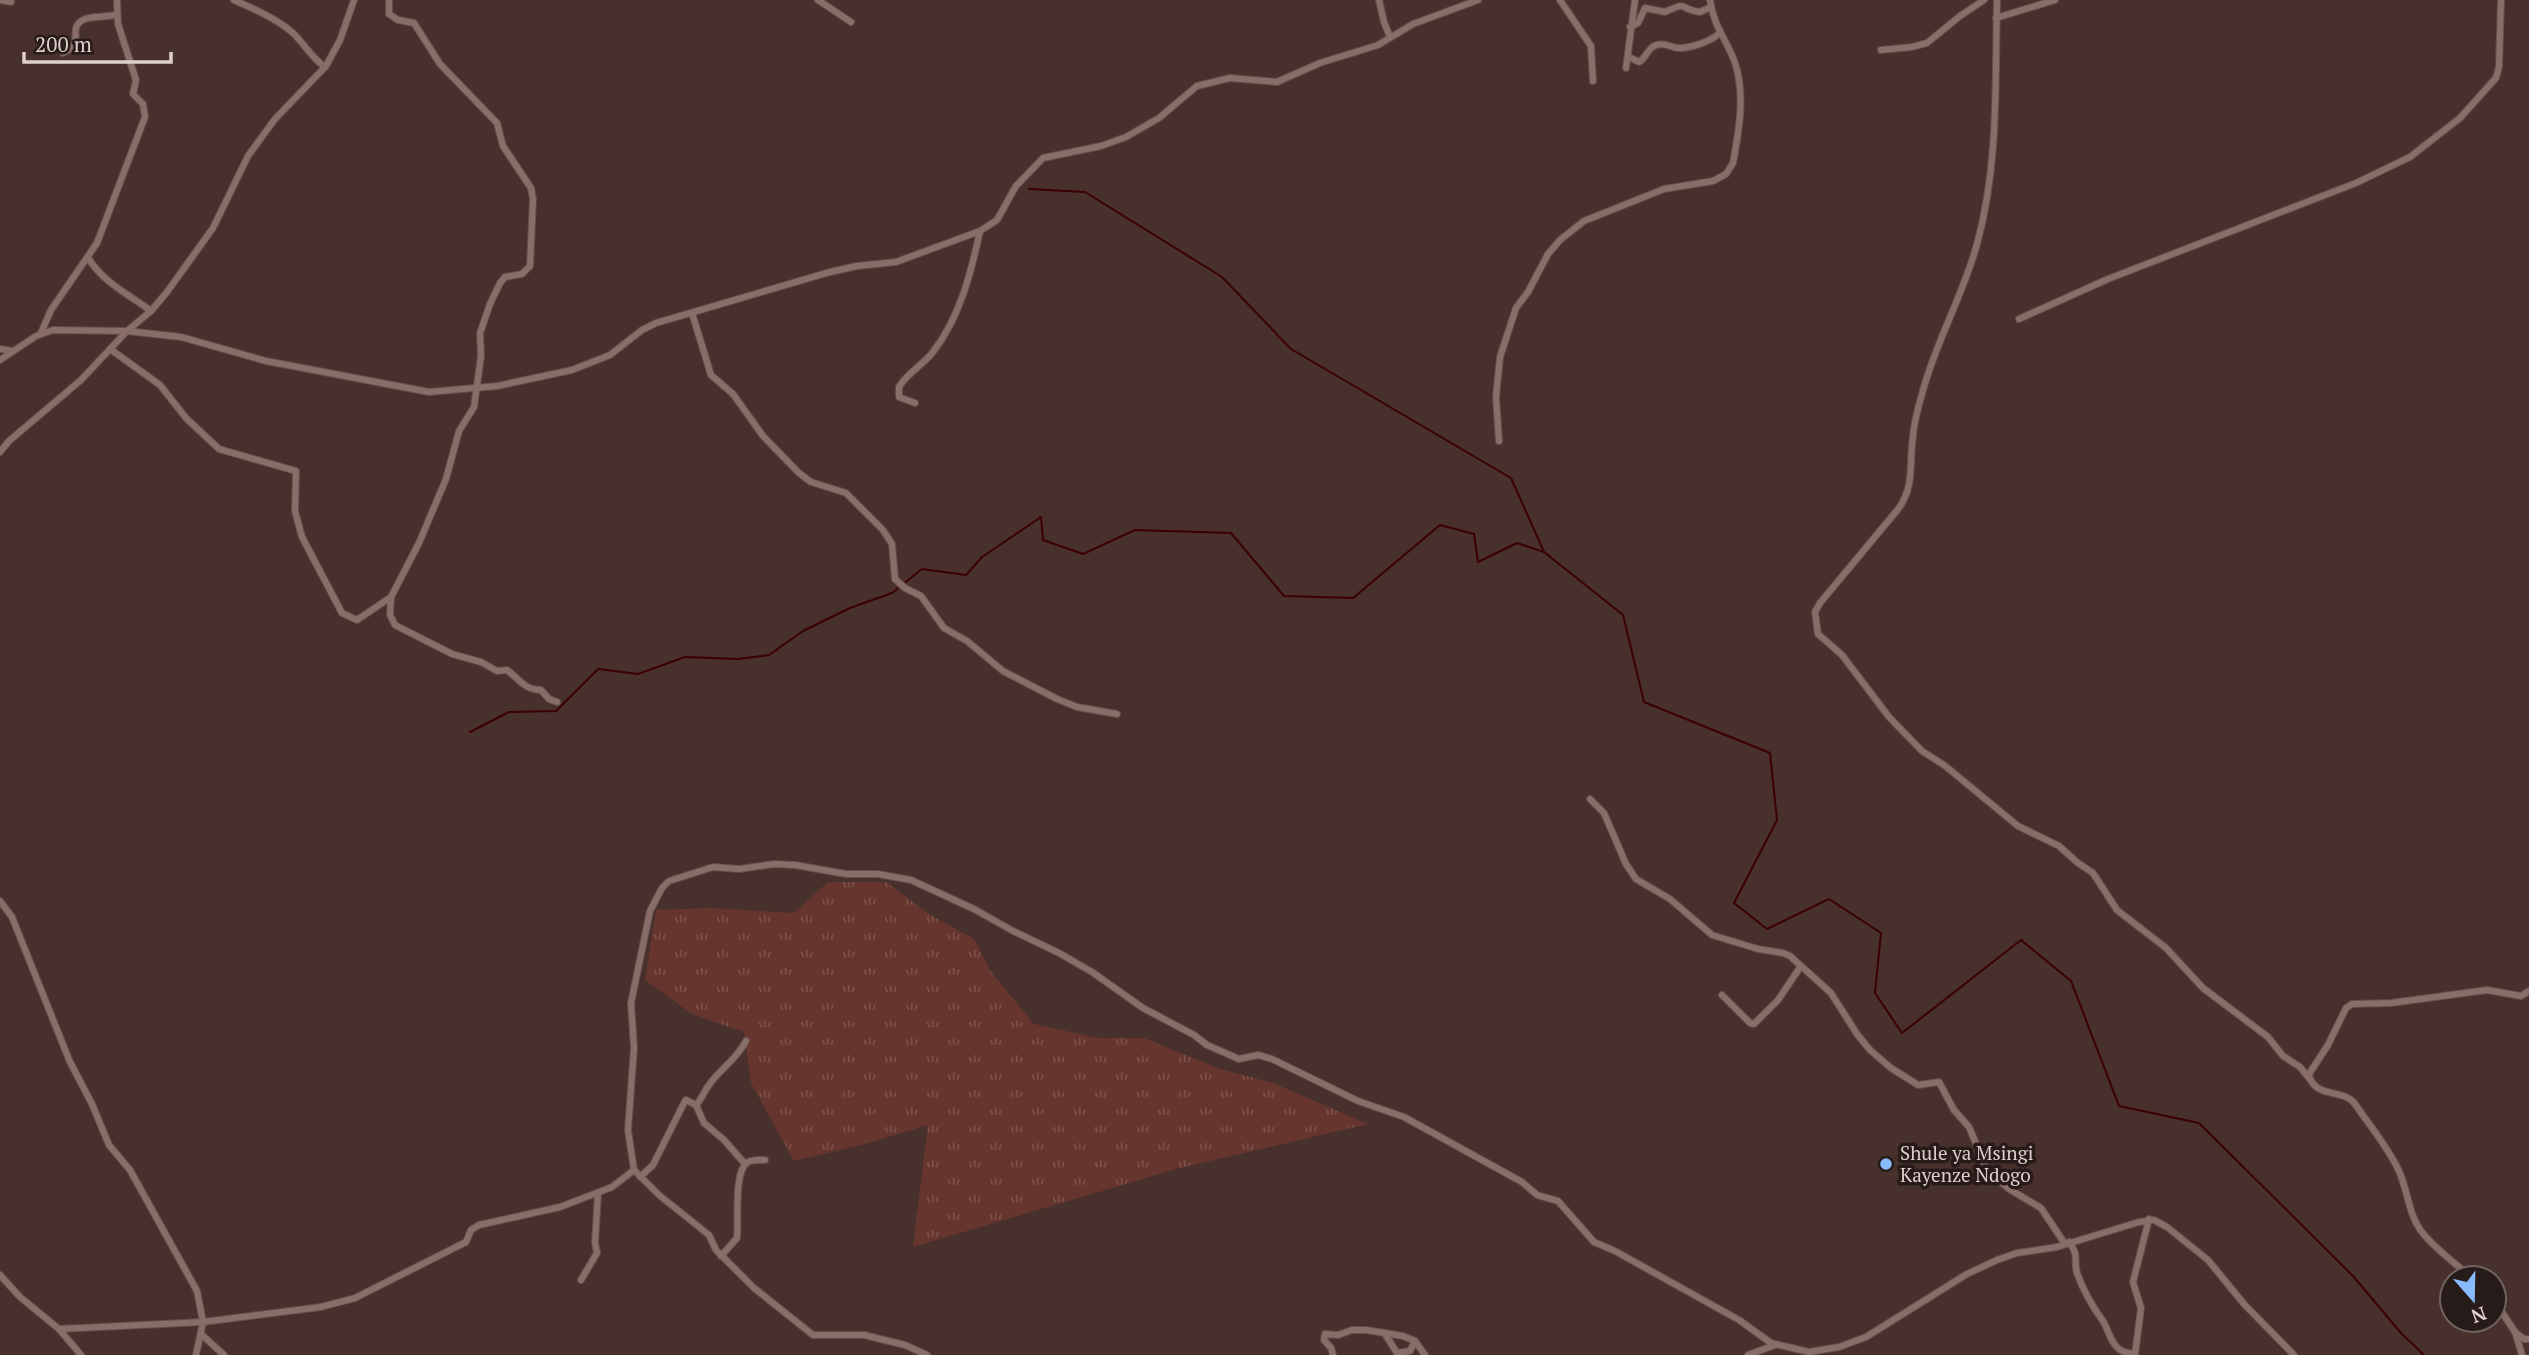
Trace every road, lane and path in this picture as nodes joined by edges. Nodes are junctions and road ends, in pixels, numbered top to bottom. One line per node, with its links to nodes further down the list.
1 (1, 0): 15 (street)
2 (117, 0): 17 (street)
3 (234, 0): 26 (street)
4 (354, 0): 26 (street)
5 (389, 0): 40 (street)
6 (818, 0): 19 (street)
7 (1379, 0): 22 (street)
8 (1478, 0): 22 (street)
9 (1560, 0): 28 (street)
10 (1635, 0): 20 (street)
11 (1984, 0): 23 (street)
12 (1997, 0): 18 (street)
13 (2055, 0): 18 (street)
14 (2501, 0): 33 (street)
15 (11, 2)
16 (1710, 4): 20 (street); 21 (street)
17 (117, 14): 24 (street); 30 (street)
18 (1996, 18): 53 (street)
19 (851, 22)
20 (1630, 27): 25 (street)
21 (1718, 33): 25 (street); 42 (street)
22 (1390, 37): 29 (street)
23 (1881, 50)
24 (63, 54)
25 (1629, 57): 27 (street)
26 (325, 67): 31 (street)
27 (1626, 68)
28 (1593, 81)
29 (981, 231): 32 (street); 41 (street)
30 (88, 258): 31 (street); 35 (street)
31 (151, 311): 34 (street)
32 (692, 313): 40 (street); 46 (street)
33 (2019, 319)
34 (127, 331): 35 (street); 37 (street); 40 (street)
35 (41, 332): 38 (street)
36 (0, 349): 38 (street)
37 (110, 349): 43 (street); 44 (street)
38 (13, 351): 39 (street)
39 (0, 360)
40 (478, 388): 44 (street)
41 (915, 403)
42 (1499, 441)
43 (0, 452)
44 (391, 597): 45 (street)
45 (557, 702)
46 (1117, 714)
47 (1590, 799): 49 (street)
48 (0, 901): 67 (street)
49 (1801, 966): 51 (street); 61 (street)
50 (2529, 991): 53 (street)
51 (1722, 995)
52 (746, 1041): 54 (street)
53 (2309, 1078): 63 (street)
54 (696, 1104): 56 (street); 58 (street)
55 (765, 1160): 56 (street)
56 (745, 1164): 62 (street)
57 (634, 1170): 58 (street); 59 (street); 74 (street)
58 (640, 1177): 62 (street)
59 (598, 1193): 65 (street); 67 (street)
60 (2149, 1219): 61 (street); 76 (street); 85 (street)
61 (2067, 1243): 75 (street); 76 (street)
62 (721, 1256): 81 (street)
63 (2455, 1264)
64 (0, 1275): 68 (street)
65 (581, 1280)
66 (2508, 1321): 69 (street)
67 (203, 1322): 68 (street); 70 (street)
68 (59, 1329): 78 (street)
69 (2515, 1332): 73 (street); 77 (street)
70 (201, 1334): 79 (street); 80 (street)
71 (1385, 1334): 72 (street); 72 (street); 82 (street)
72 (1415, 1341): 83 (street)
73 (2529, 1341): 77 (street)
74 (1775, 1345): 75 (street); 84 (street)
75 (1812, 1353)
76 (2135, 1354)
77 (2522, 1354)
78 (80, 1355)
79 (196, 1355)
80 (224, 1355)
81 (927, 1355)
82 (1333, 1355)
83 (1425, 1355)
84 (1748, 1355)
85 (2294, 1355)

